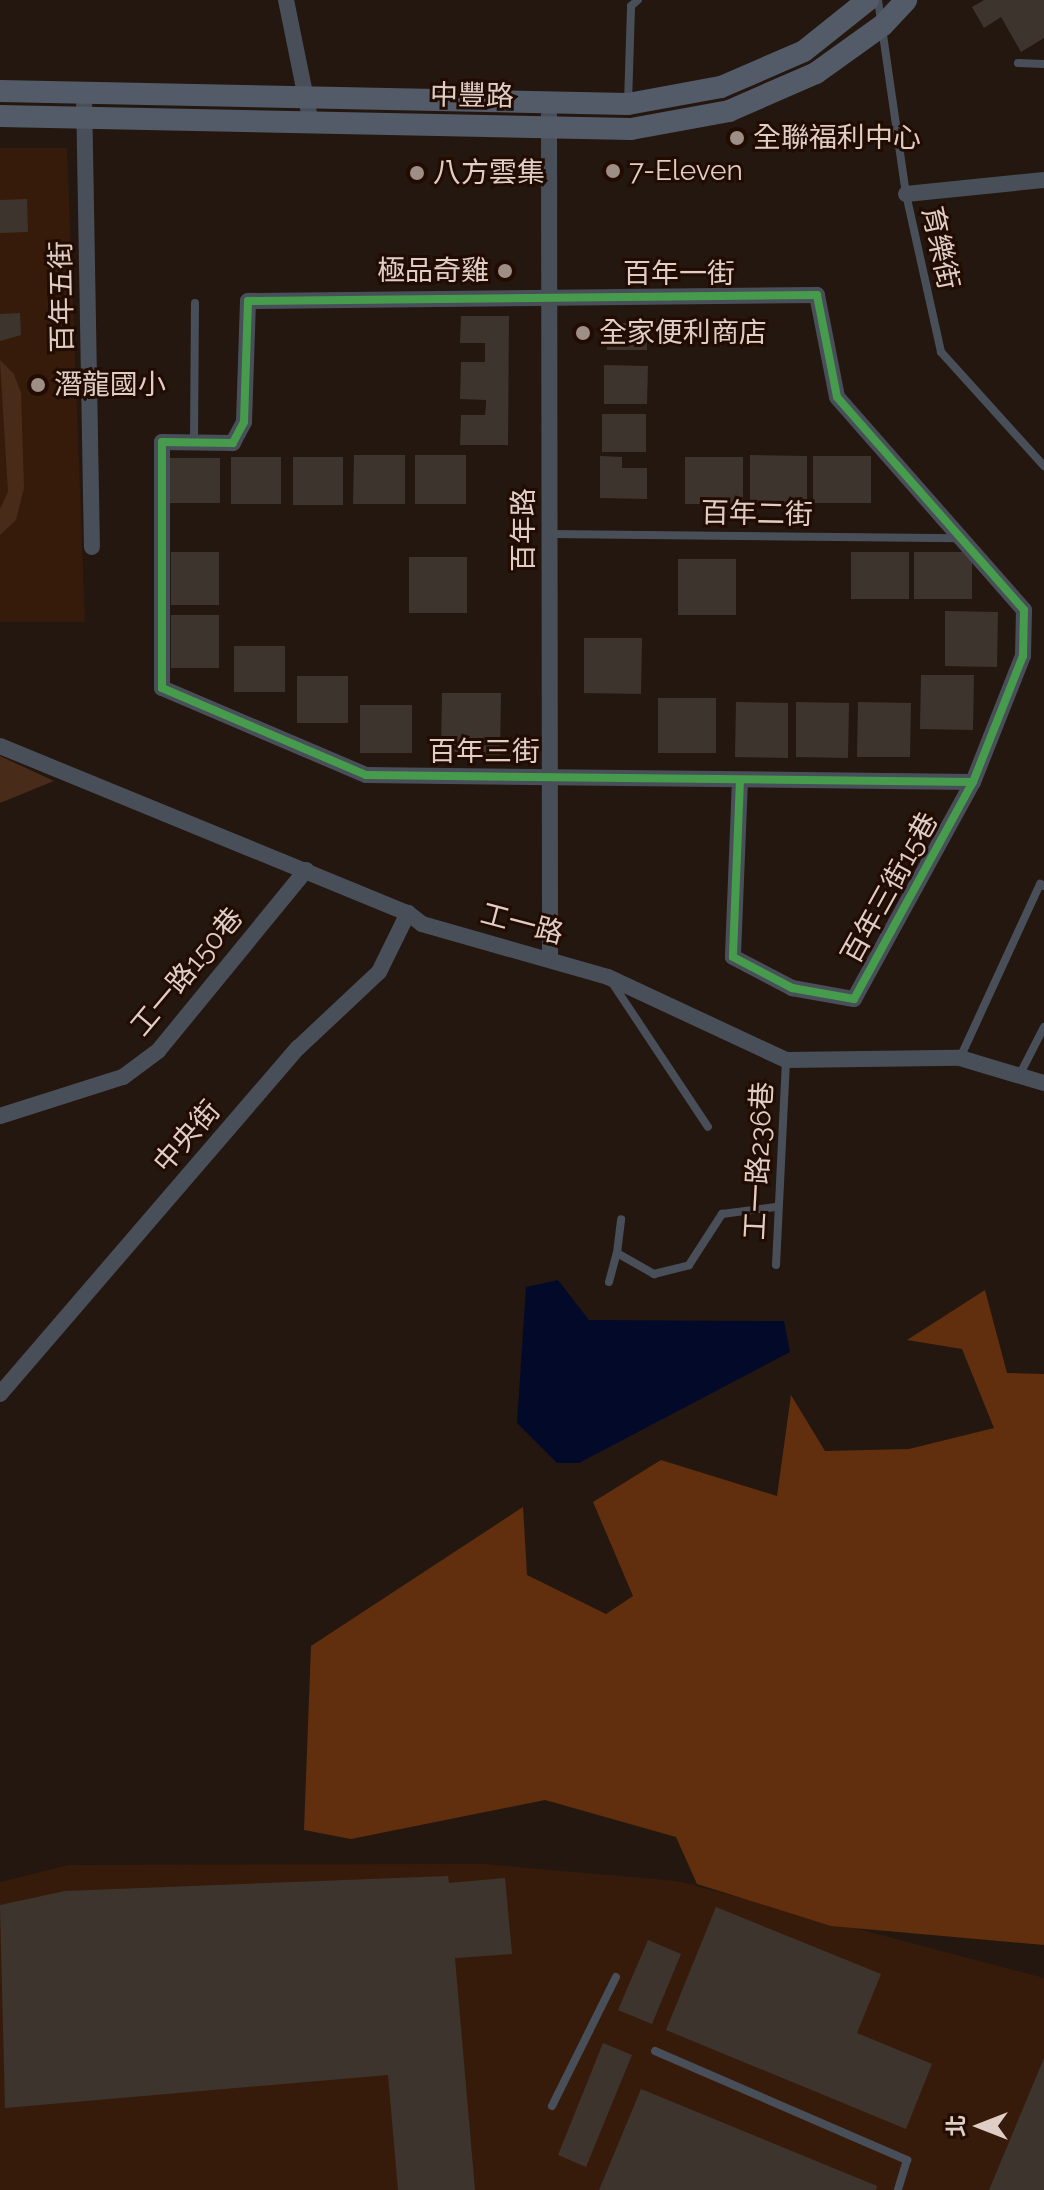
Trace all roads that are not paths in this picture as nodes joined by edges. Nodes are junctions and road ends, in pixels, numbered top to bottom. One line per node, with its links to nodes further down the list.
1 (286, 0): 11 (street)
2 (638, 0): 13 (lane)
3 (868, 0): 13 (main road, 中豐路)
4 (878, 0): 6 (lane, 育樂街)
5 (906, 0): 6 (main road, 中豐路)
6 (883, 25): 17 (main road, 中豐路); 19 (lane, 育樂街)
7 (1018, 63): 8 (lane)
8 (1044, 64)
9 (0, 91): 10 (main road, 中豐路)
10 (84, 93): 11 (main road, 中豐路); 15 (street, 百年五街)
11 (309, 98): 12 (main road, 中豐路); 16 (street)
12 (549, 103): 13 (main road, 中豐路); 17 (street, 百年路)
13 (628, 104)
14 (0, 116): 15 (main road, 中豐路)
15 (84, 118): 16 (main road, 中豐路); 26 (street, 百年五街)
16 (311, 123): 17 (main road, 中豐路)
17 (550, 128): 20 (street, 百年路)
18 (1044, 180): 19 (street)
19 (906, 194): 23 (lane, 育樂街)
20 (550, 297): 22 (street, 百年一街); 24 (street, 百年路); 25 (street, 百年一街)
21 (195, 303): 22 (lane)
22 (194, 442): 28 (street, 百年三街)
23 (1044, 466)
24 (550, 534): 25 (lane, 百年二街); 28 (street, 百年路)
25 (965, 538): 30 (street)
26 (92, 547)
27 (0, 746): 31 (street, 工一路)
28 (550, 774): 29 (street, 百年三街); 34 (street, 百年路)
29 (740, 780): 30 (street, 百年三街); 30 (street, 百年三街15巷)
30 (973, 782)
31 (306, 870): 33 (street, 工一路); 41 (street, 工一路150巷)
32 (1044, 886): 37 (lane)
33 (408, 913): 34 (street, 工一路); 48 (street, 中央街)
34 (550, 958): 35 (street, 工一路)
35 (608, 977): 38 (street, 工一路); 42 (lane)
36 (1044, 1027): 39 (lane)
37 (960, 1058): 38 (street, 工一路); 39 (street, 工一路)
38 (786, 1060): 43 (lane, 工一路236巷)
39 (1019, 1076): 40 (street, 工一路)
40 (1044, 1083)
41 (0, 1116)
42 (708, 1127)
43 (776, 1207): 45 (lane); 46 (lane, 工一路236巷)
44 (621, 1219): 45 (lane)
45 (617, 1253): 47 (lane)
46 (776, 1265)
47 (609, 1282)
48 (0, 1394)
49 (616, 1977): 51 (lane)
50 (655, 2051): 52 (lane)
51 (552, 2106)
52 (898, 2190)

